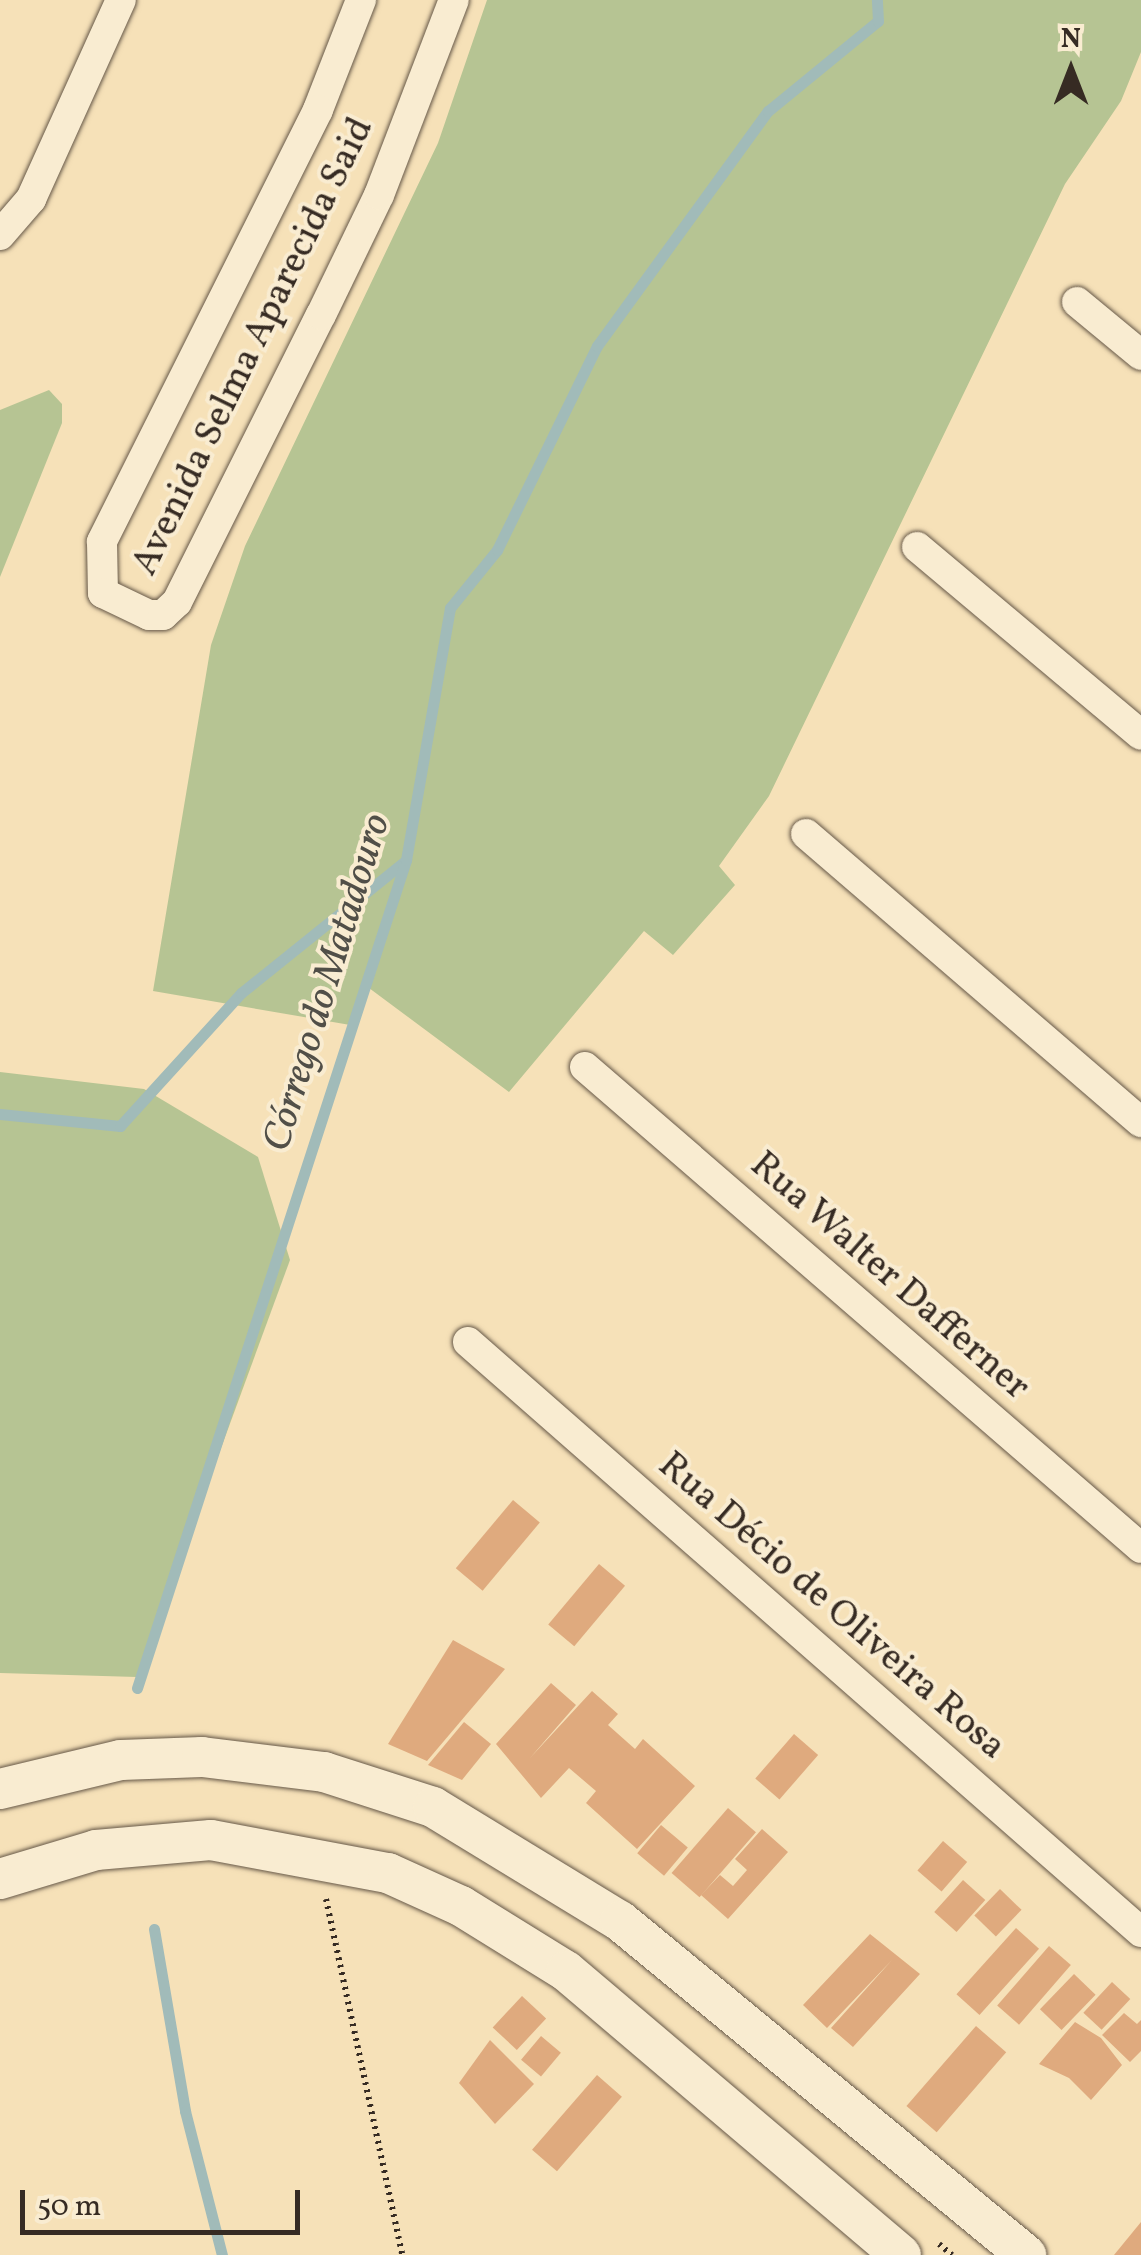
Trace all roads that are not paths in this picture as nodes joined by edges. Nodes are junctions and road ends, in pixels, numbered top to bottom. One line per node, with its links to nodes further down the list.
1 (121, 0): 4 (street)
2 (361, 0): 3 (street, Avenida Selma Aparecida Said)
3 (454, 0)
4 (8, 229)
5 (1077, 302): 6 (street)
6 (1141, 355)
7 (917, 547): 8 (street)
8 (1141, 735)
9 (806, 834): 11 (street)
10 (585, 1067): 13 (street, Rua Walter Dafferner)
11 (1141, 1122)
12 (468, 1342): 16 (street, Rua Décio de Oliveira Rosa)
13 (1141, 1548)
14 (0, 1789): 18 (main road)
15 (0, 1879): 17 (main road)
16 (1141, 1932)
17 (901, 2255)
18 (1026, 2255)

